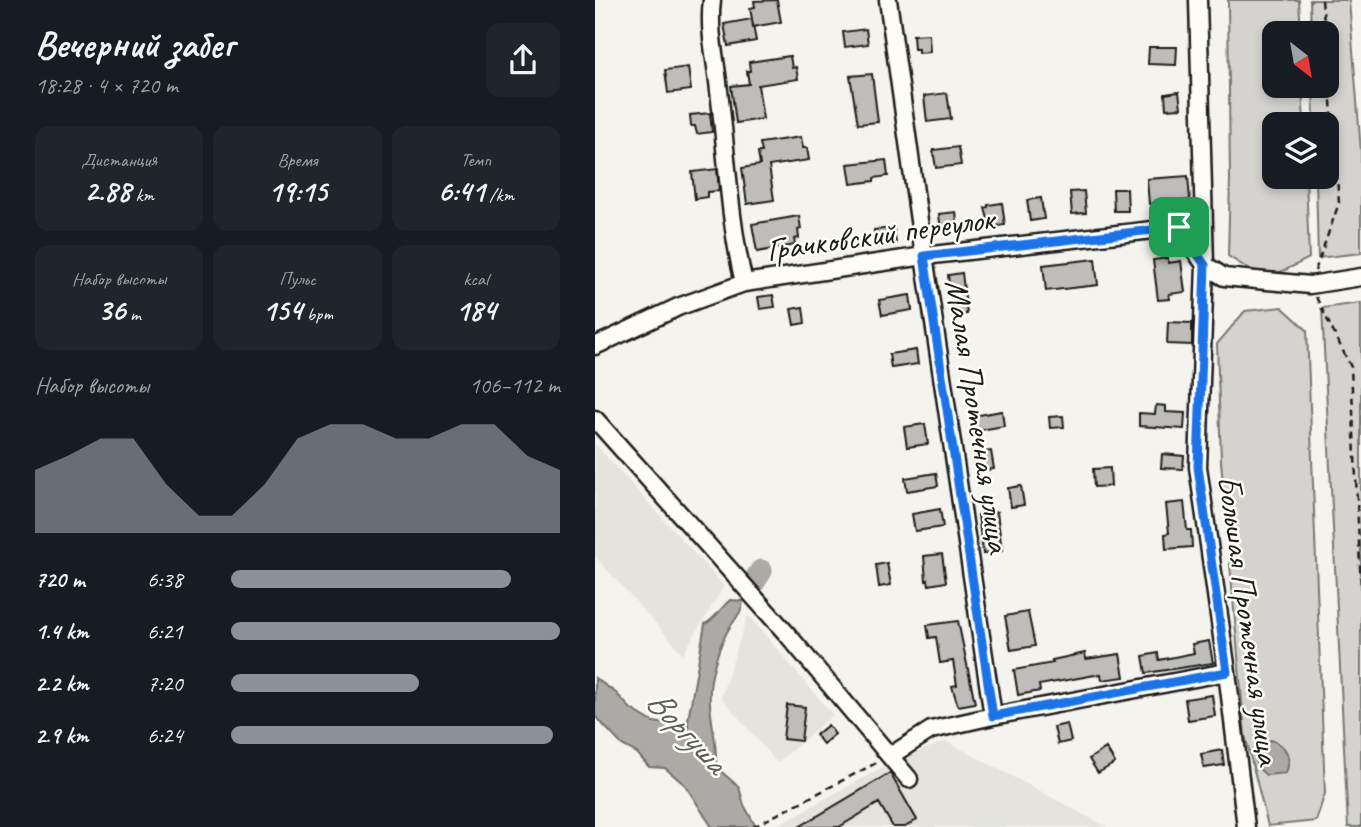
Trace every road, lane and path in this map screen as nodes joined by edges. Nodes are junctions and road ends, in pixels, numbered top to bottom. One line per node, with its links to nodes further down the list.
1 (712, 0): 10 (street, Грачковский переулок)
2 (888, 0): 7 (street, Малая Протечная улица)
3 (1198, 0): 8 (street, Большая Протечная улица)
4 (1322, 0): 5 (path)
5 (1324, 21)
6 (1331, 98): 11 (path)
7 (924, 256): 8 (street, Грачковский переулок); 10 (street, Грачковский переулок); 16 (street, Малая Протечная улица)
8 (1205, 265): 11 (street); 15 (street, Большая Протечная улица)
9 (1361, 277): 11 (street)
10 (744, 283): 12 (street)
11 (1310, 285): 14 (path)
12 (595, 346)
13 (595, 419): 17 (street)
14 (1361, 589)
15 (1227, 672): 16 (street); 20 (street, Большая Протечная улица)
16 (993, 716): 17 (street)
17 (890, 756): 18 (street); 19 (path)
18 (908, 779)
19 (753, 827)
20 (1245, 827)

